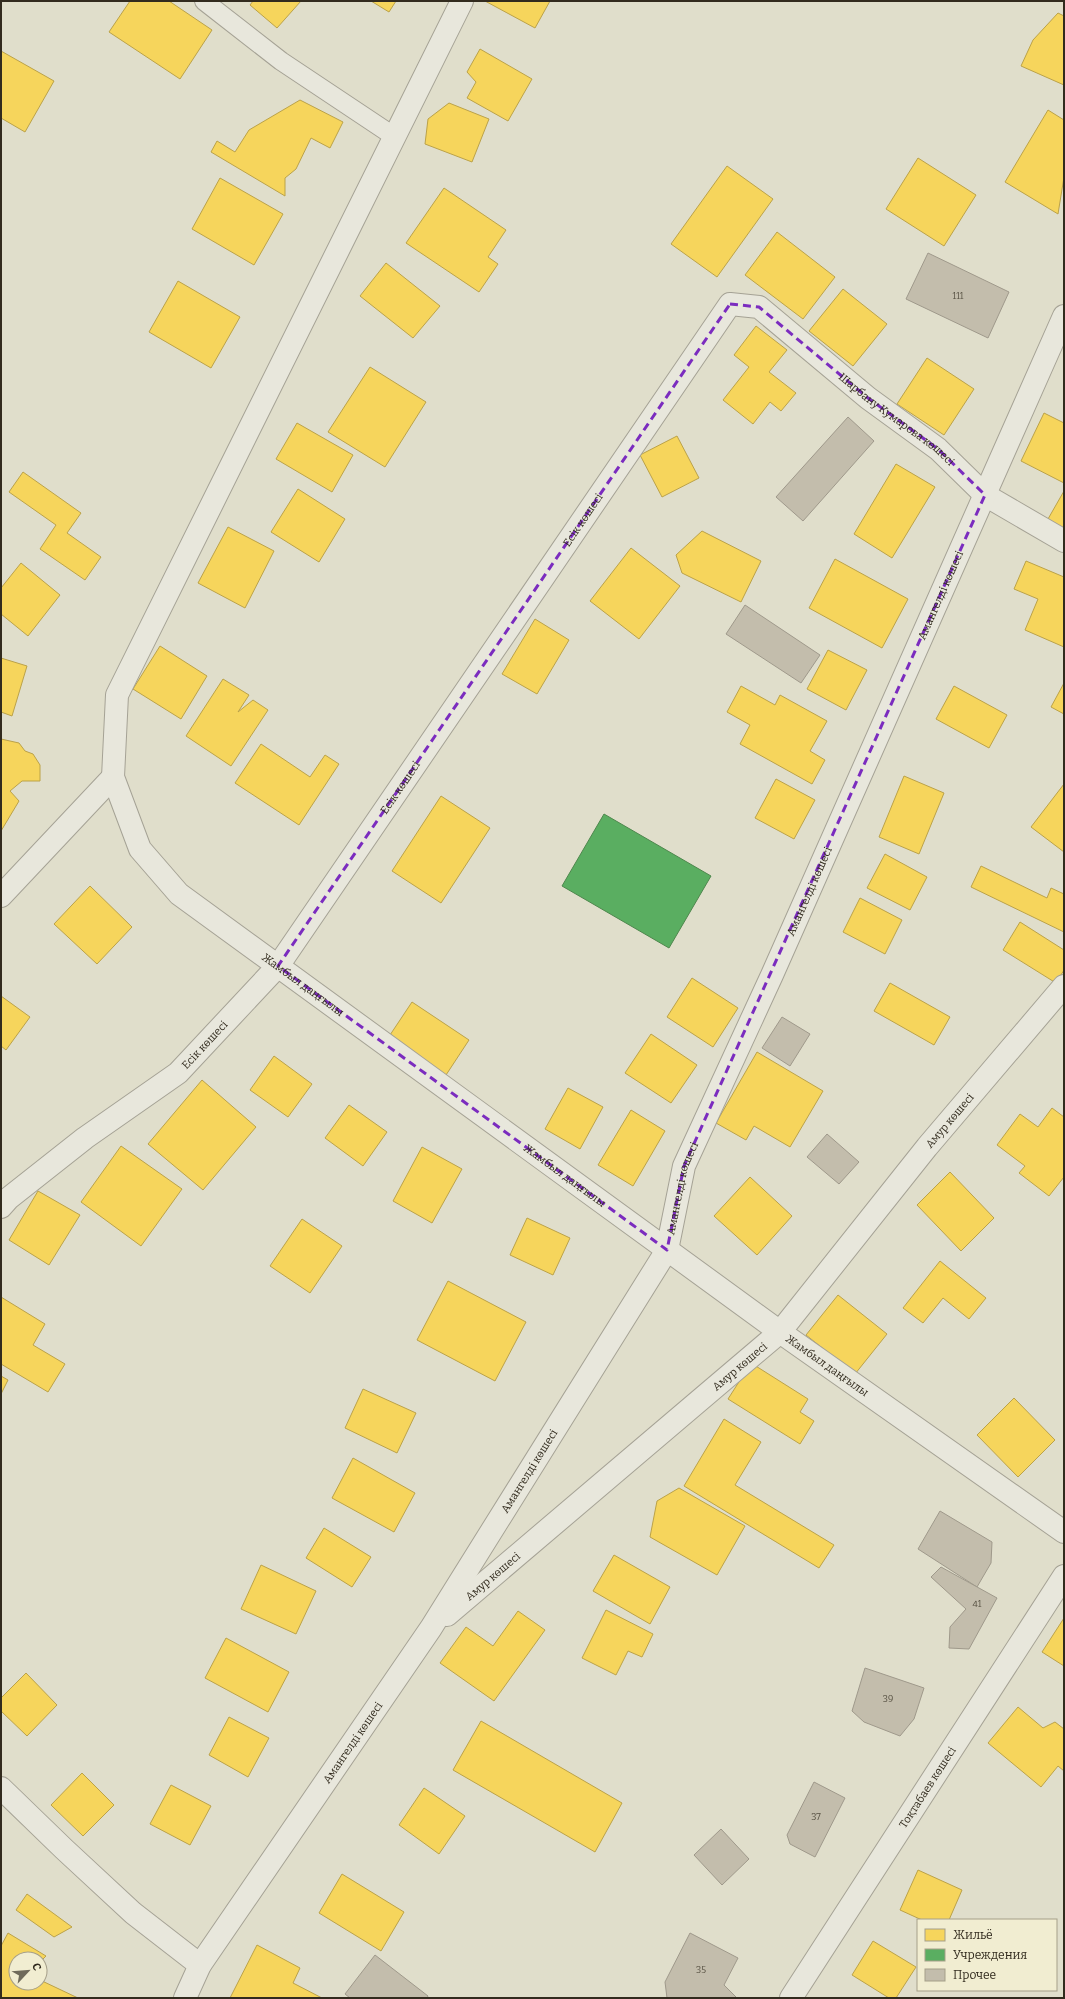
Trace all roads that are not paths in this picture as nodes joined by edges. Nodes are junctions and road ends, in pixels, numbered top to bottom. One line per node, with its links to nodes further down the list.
1 (204, 1): 3 (lane)
2 (462, 1): 3 (street)
3 (394, 137): 8 (street)
4 (730, 304): 6 (street, Шарбану Кумарова көшесі); 10 (street, Есік көшесі)
5 (1064, 316): 6 (street, Амангелді көшесі)
6 (985, 494): 7 (street, Шарбану Кумарова көшесі); 13 (street, Амангелді көшесі)
7 (1064, 541)
8 (113, 777): 9 (street); 10 (street, Жамбыл даңғылы)
9 (1, 896)
10 (278, 966): 12 (street, Есік көшесі); 13 (street, Жамбыл даңғылы)
11 (1064, 986): 14 (street, Амур көшесі)
12 (1, 1207)
13 (667, 1250): 14 (street, Жамбыл даңғылы); 17 (street, Амангелді көшесі)
14 (780, 1332): 15 (street, Жамбыл даңғылы); 17 (street, Амур көшесі)
15 (1064, 1532)
16 (1064, 1576): 21 (street, Тоқтабаев көшесі)
17 (431, 1628): 19 (street, Амангелді көшесі)
18 (1, 1788): 19 (street)
19 (200, 1965): 20 (street, Амангелді көшесі)
20 (185, 1998)
21 (791, 1998)

